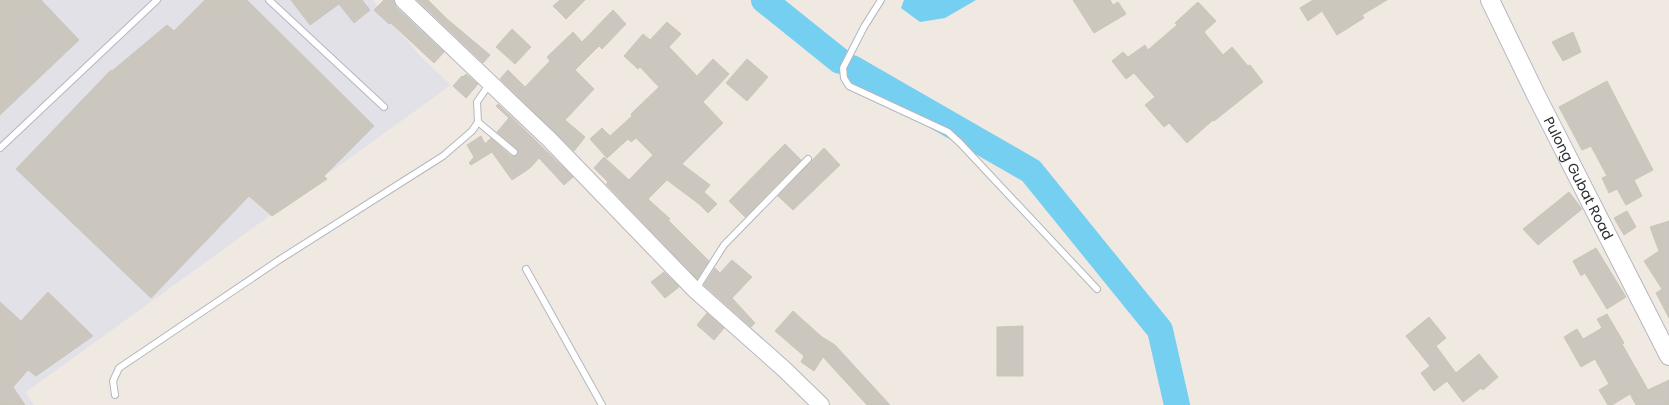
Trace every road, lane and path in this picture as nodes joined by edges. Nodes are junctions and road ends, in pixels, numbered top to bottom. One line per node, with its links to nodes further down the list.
1 (157, 0): 9 (lane)
2 (270, 0): 7 (lane)
3 (403, 0): 6 (street)
4 (881, 0): 13 (lane)
5 (1490, 0): 15 (main road, Pulong Gubat Road)
6 (490, 83): 8 (lane); 14 (street)
7 (384, 107)
8 (478, 122): 10 (lane); 16 (lane)
9 (0, 148)
10 (514, 152)
11 (808, 159): 14 (lane)
12 (526, 269): 17 (lane)
13 (1097, 289)
14 (695, 290): 19 (street)
15 (1669, 356)
16 (115, 396)
17 (601, 403): 18 (lane)
18 (593, 405)
19 (821, 405)

